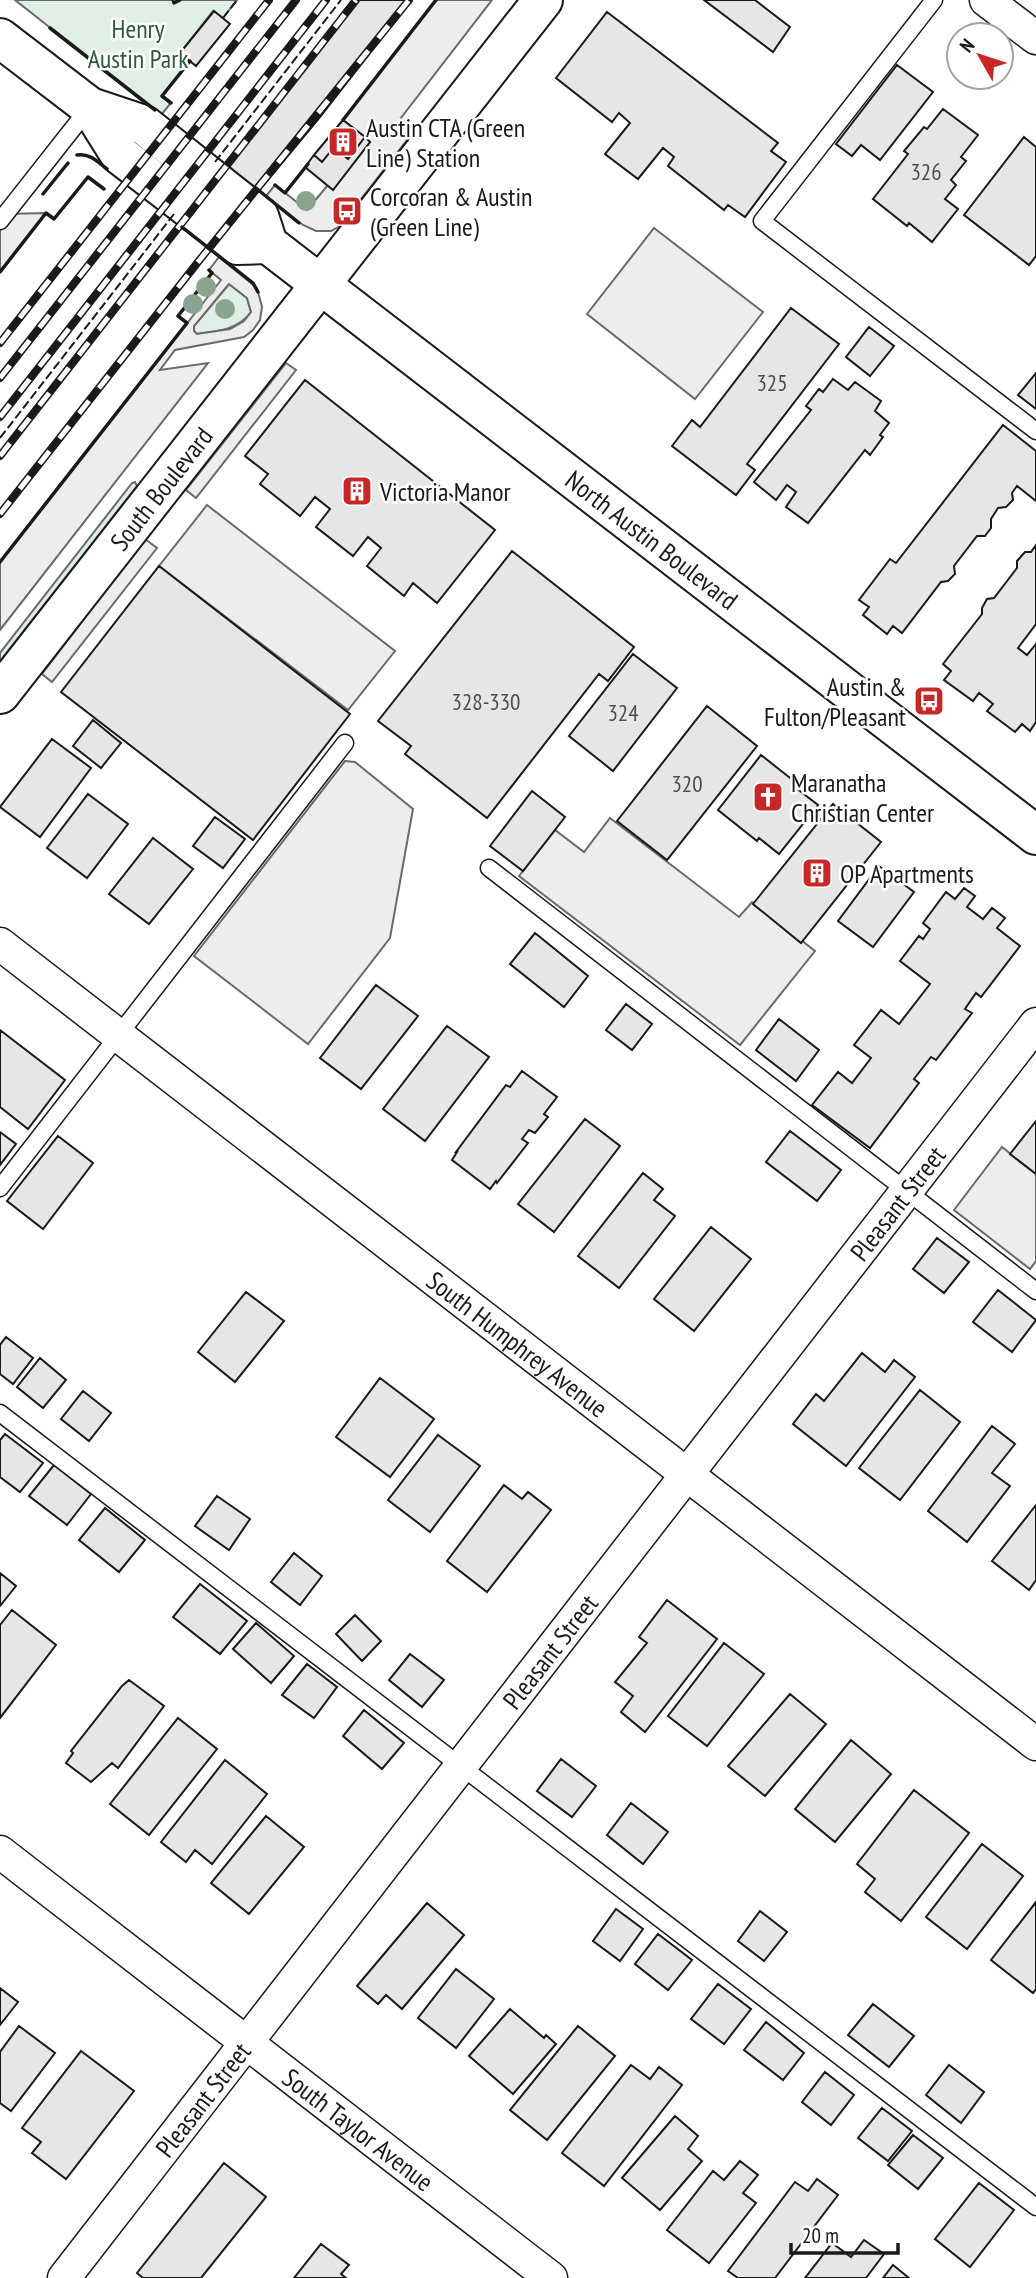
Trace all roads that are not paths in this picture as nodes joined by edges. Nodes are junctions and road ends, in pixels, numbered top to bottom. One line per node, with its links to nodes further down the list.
1 (543, 0): 8 (street, South Boulevard)
2 (934, 0): 9 (lane)
3 (986, 0): 5 (street)
4 (0, 38): 6 (street, North Austin Boulevard)
5 (1036, 38)
6 (90, 107): 7 (lane); 8 (street, North Austin Boulevard)
7 (0, 221)
8 (322, 285): 10 (street, South Boulevard); 12 (street, North Austin Boulevard)
9 (1036, 431)
10 (0, 694)
11 (345, 743): 16 (lane)
12 (1034, 829)
13 (489, 868): 18 (lane)
14 (0, 944): 16 (street, South Humphrey Avenue)
15 (1036, 1024): 18 (street, Pleasant Street)
16 (119, 1035): 17 (lane); 21 (street, South Humphrey Avenue)
17 (0, 1188)
18 (906, 1191): 19 (lane); 21 (street, Pleasant Street)
19 (1036, 1291)
20 (0, 1413): 23 (lane)
21 (686, 1474): 22 (street, South Humphrey Avenue); 23 (street, Pleasant Street)
22 (1036, 1744)
23 (460, 1766): 25 (street, Pleasant Street); 26 (lane)
24 (0, 1852): 25 (street, South Taylor Avenue)
25 (247, 2042): 27 (street, Pleasant Street); 28 (street, South Taylor Avenue)
26 (1036, 2207)
27 (64, 2278)
28 (551, 2278)

